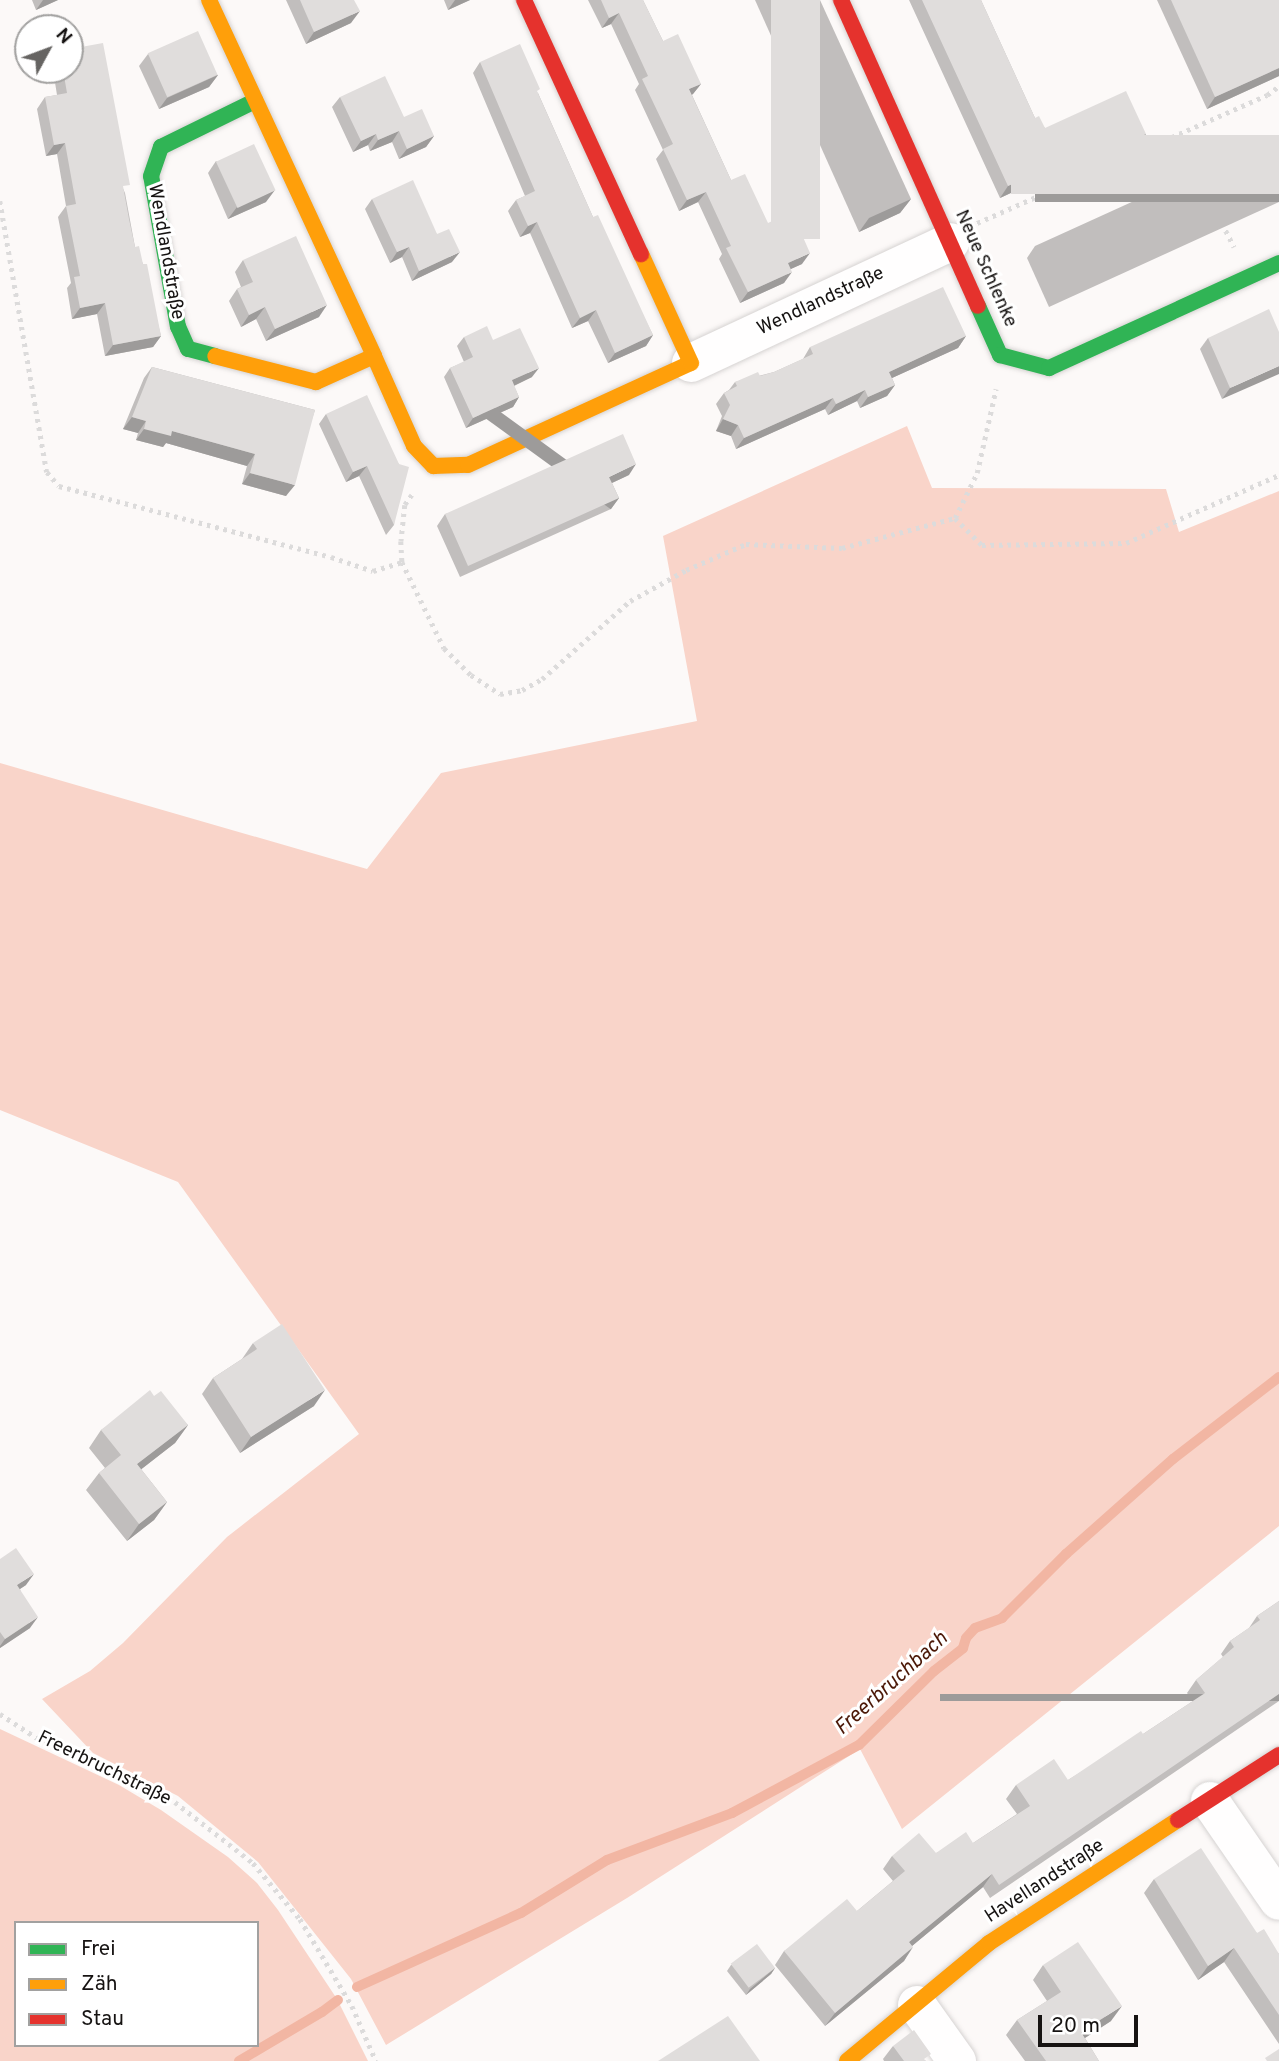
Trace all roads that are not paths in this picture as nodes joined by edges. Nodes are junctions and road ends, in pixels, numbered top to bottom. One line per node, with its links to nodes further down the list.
1 (209, 0): 4 (street)
2 (524, 0): 8 (street)
3 (841, 0): 5 (street, Neue Schlenke)
4 (255, 102): 7 (street); 7 (street, Wendlandstraße)
5 (949, 239): 6 (street, Neue Schlenke); 8 (street, Wendlandstraße)
6 (1279, 263)
7 (374, 356): 8 (street, Wendlandstraße)
8 (691, 363)
9 (1279, 1755): 10 (street, Havellandstraße)
10 (1210, 1801): 11 (street); 12 (street, Havellandstraße)
11 (1279, 1901)
12 (917, 2006): 13 (street, Havellandstraße); 14 (street)
13 (847, 2061)
14 (957, 2061)

